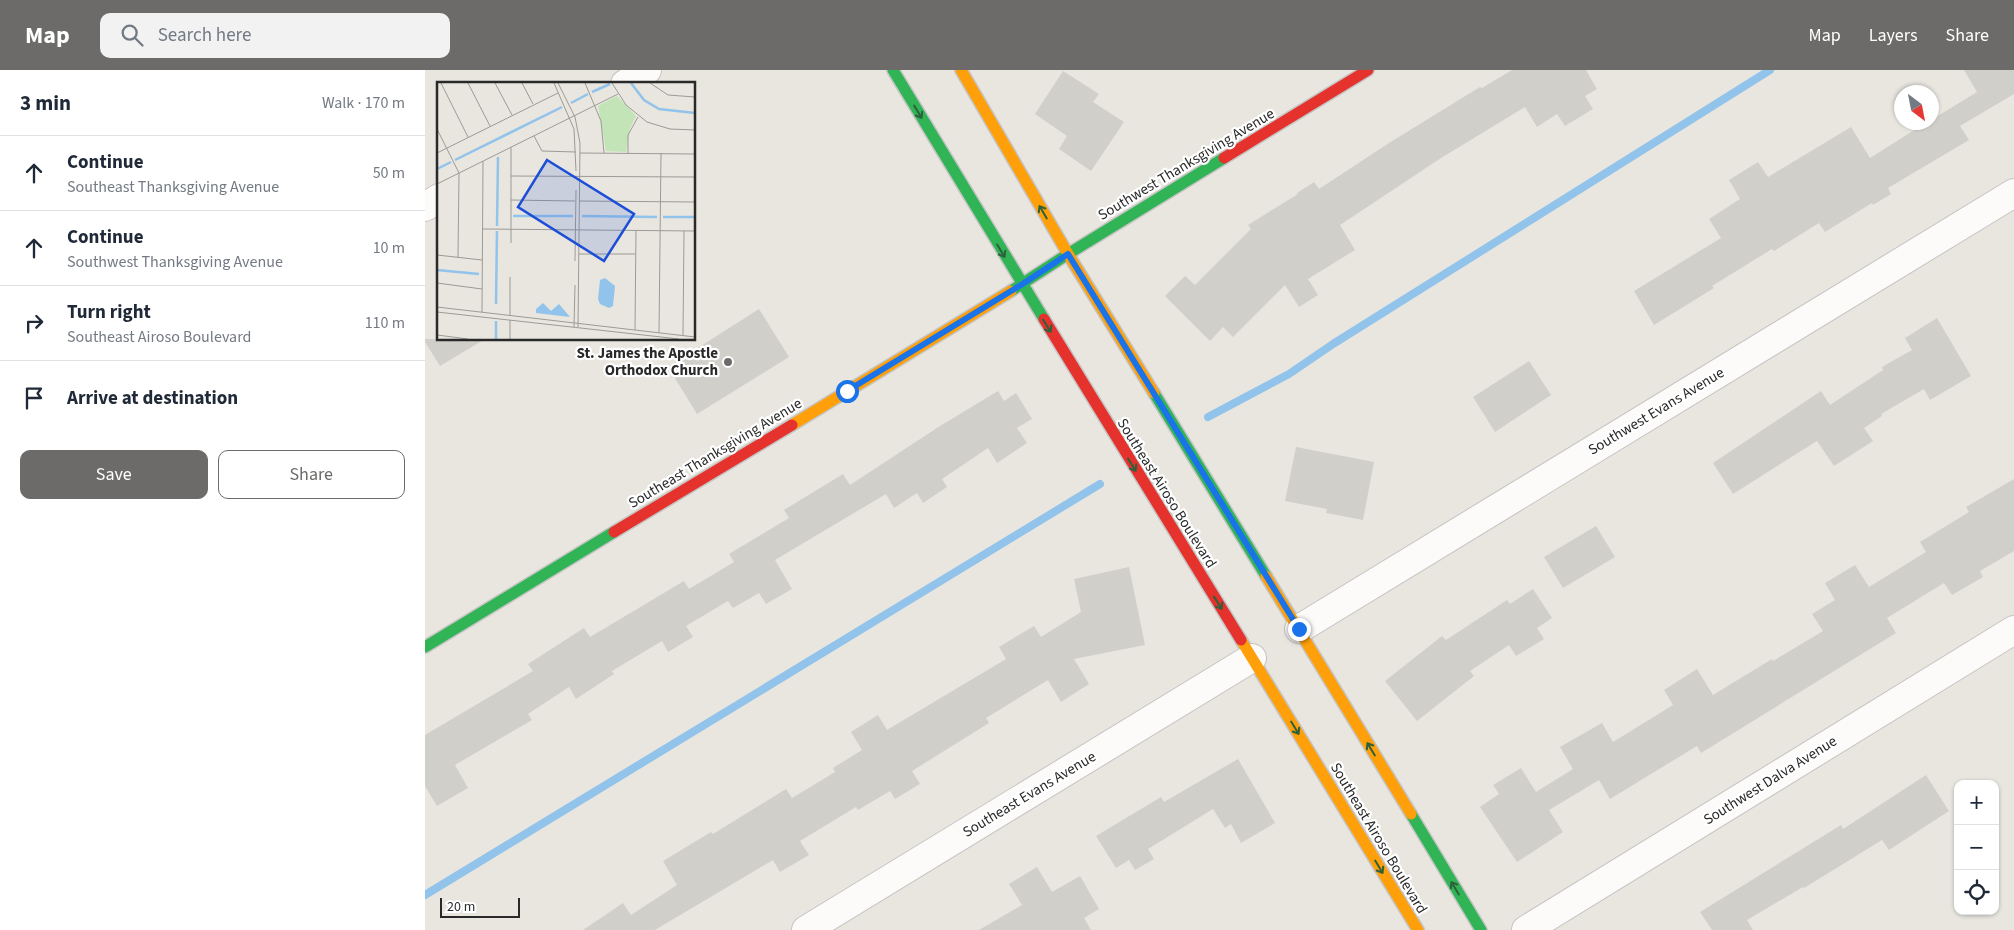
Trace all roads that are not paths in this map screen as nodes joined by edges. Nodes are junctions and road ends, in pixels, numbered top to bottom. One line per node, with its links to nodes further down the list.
1 (647, 70): 5 (street)
2 (893, 70): 10 (main road, Southeast Airoso Boulevard, one-way to 10)
3 (961, 70): 9 (main road, one-way to 3)
4 (1368, 70): 9 (main road, Southwest Thanksgiving Avenue)
5 (628, 82)
6 (2014, 193): 11 (street, Southwest Evans Avenue)
7 (437, 199): 8 (street)
8 (425, 207)
9 (1068, 254): 10 (main road, Southwest Thanksgiving Avenue); 11 (main road)
10 (1021, 285): 13 (main road, Southeast Thanksgiving Avenue); 14 (main road, Southeast Airoso Boulevard, one-way to 14)
11 (1299, 629): 17 (main road, one-way to 11)
12 (2014, 630): 18 (street, Southwest Dalva Avenue)
13 (425, 647)
14 (1251, 658): 15 (street, Southeast Evans Avenue); 16 (main road, Southeast Airoso Boulevard, one-way to 16)
15 (807, 930)
16 (1418, 930)
17 (1481, 930)
18 (1526, 930)

